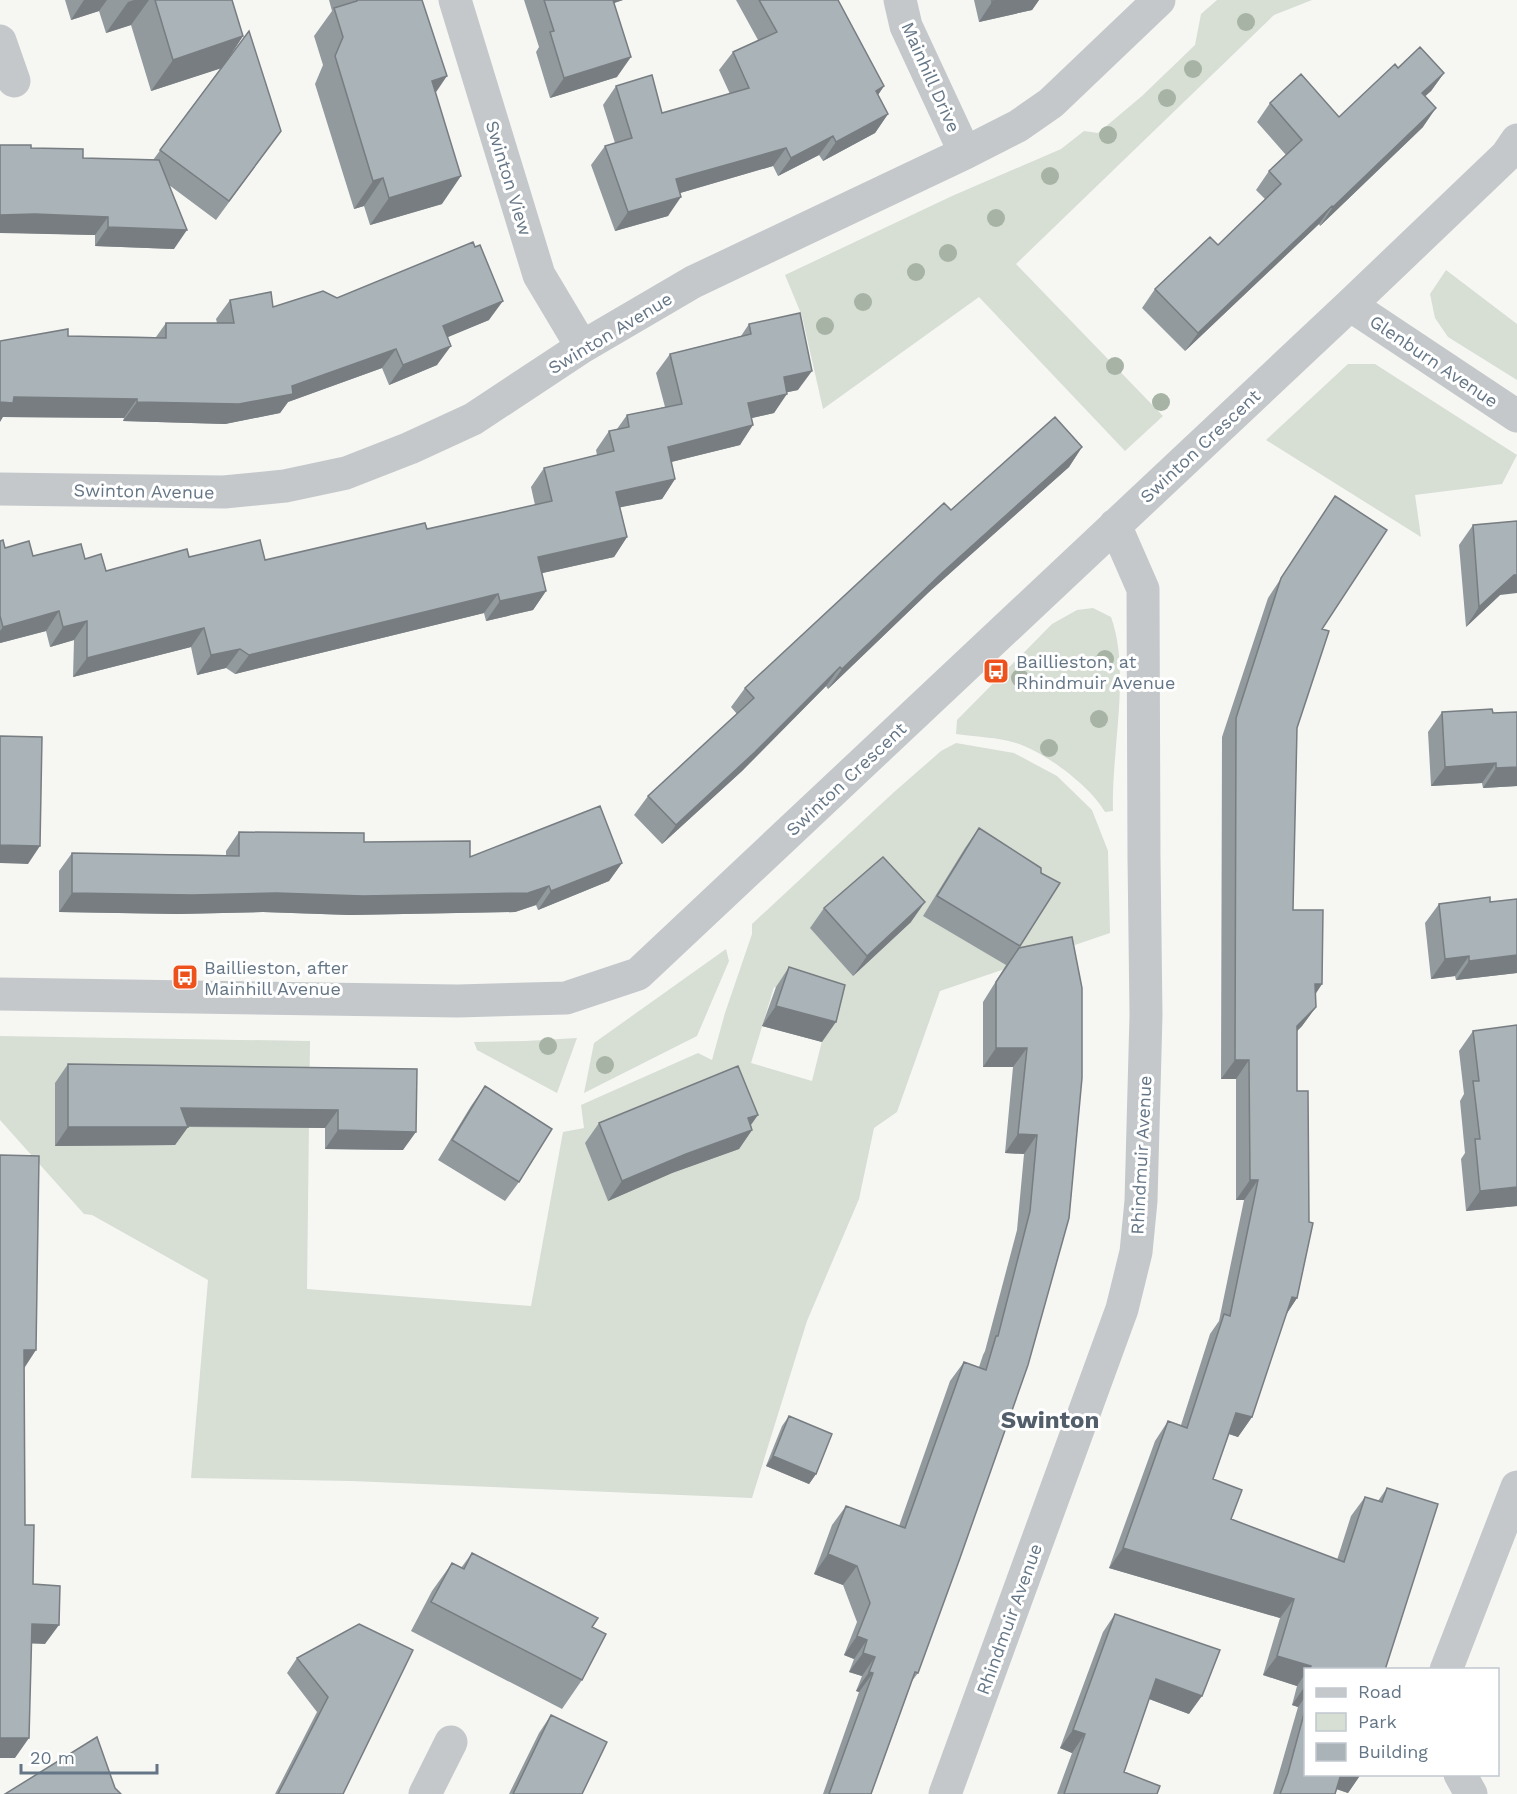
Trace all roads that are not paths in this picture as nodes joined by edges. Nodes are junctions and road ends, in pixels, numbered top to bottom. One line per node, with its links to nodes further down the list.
1 (455, 0): 9 (street, Swinton View)
2 (900, 0): 7 (street, Mainhill Drive)
3 (1159, 0): 7 (street, Swinton Avenue)
4 (0, 41): 5 (street)
5 (14, 81)
6 (1517, 141): 8 (street, Swinton Crescent)
7 (965, 153): 9 (street, Swinton Avenue)
8 (1350, 305): 10 (street, Glenburn Avenue); 12 (street, Swinton Crescent)
9 (582, 347): 11 (street, Swinton Avenue)
10 (1517, 416)
11 (0, 489)
12 (1116, 525): 13 (street, Swinton Crescent); 19 (street, Rhindmuir Avenue)
13 (0, 994)
14 (1517, 1487): 15 (street)
15 (1447, 1668)
16 (451, 1742): 18 (street)
17 (1461, 1776): 20 (street)
18 (425, 1794)
19 (945, 1794)
20 (1471, 1794)

